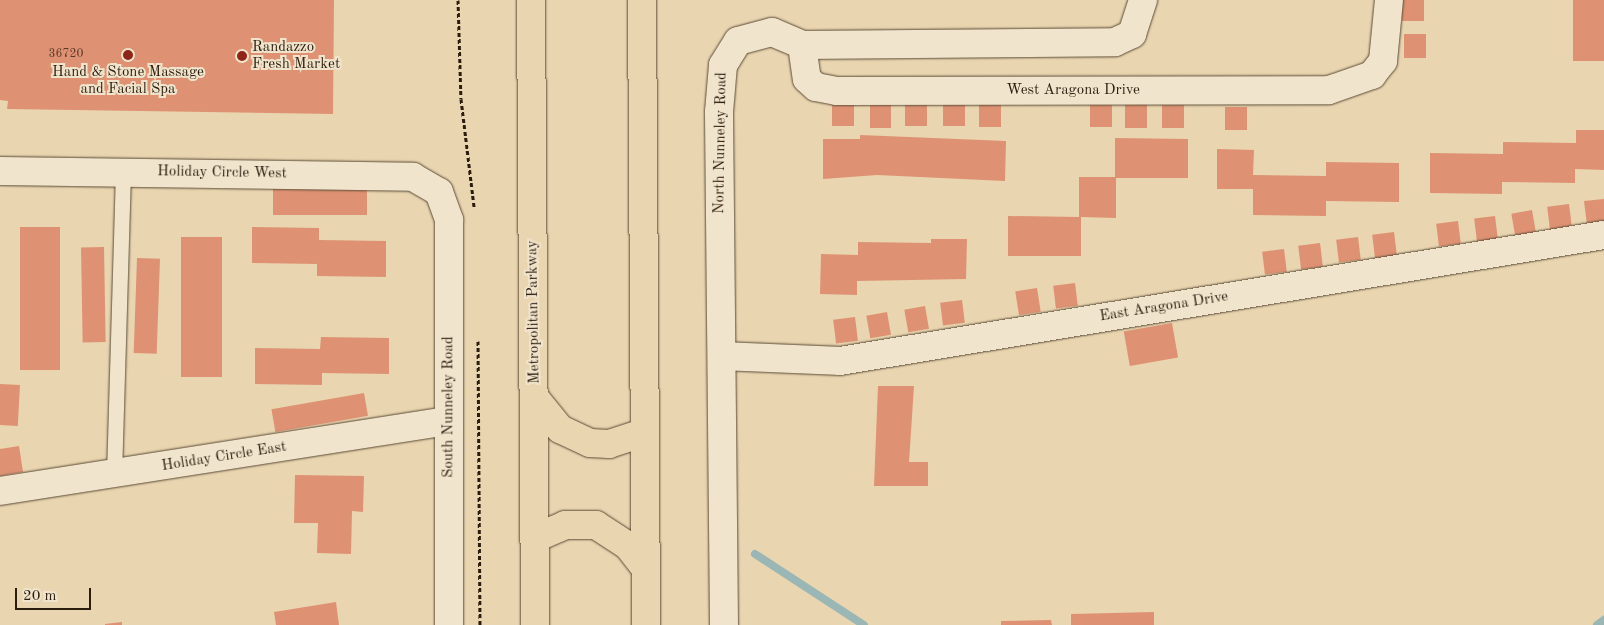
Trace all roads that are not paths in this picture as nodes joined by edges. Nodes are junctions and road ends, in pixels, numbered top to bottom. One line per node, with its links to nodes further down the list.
1 (531, 0): 11 (main road, Metropolitan Parkway)
2 (642, 0): 13 (main road)
3 (1143, 0): 5 (street, North Nunneley Road)
4 (1389, 0): 5 (street, West Aragona Drive)
5 (802, 45): 10 (street, North Nunneley Road)
6 (0, 171): 7 (street, Holiday Circle West)
7 (123, 172): 8 (street, Holiday Circle West); 14 (lane)
8 (439, 192): 12 (street, South Nunneley Road)
9 (1604, 235): 10 (street, East Aragona Drive)
10 (723, 356): 21 (street, North Nunneley Road)
11 (535, 398): 13 (main road); 16 (main road, Metropolitan Parkway)
12 (449, 422): 14 (street, Holiday Circle East); 18 (street, South Nunneley Road)
13 (646, 432): 17 (main road)
14 (114, 475): 15 (street, Holiday Circle East)
15 (0, 491)
16 (535, 538): 17 (main road); 19 (main road, Metropolitan Parkway)
17 (646, 569): 20 (main road)
18 (449, 625)
19 (535, 625)
20 (646, 625)
21 (724, 625)

